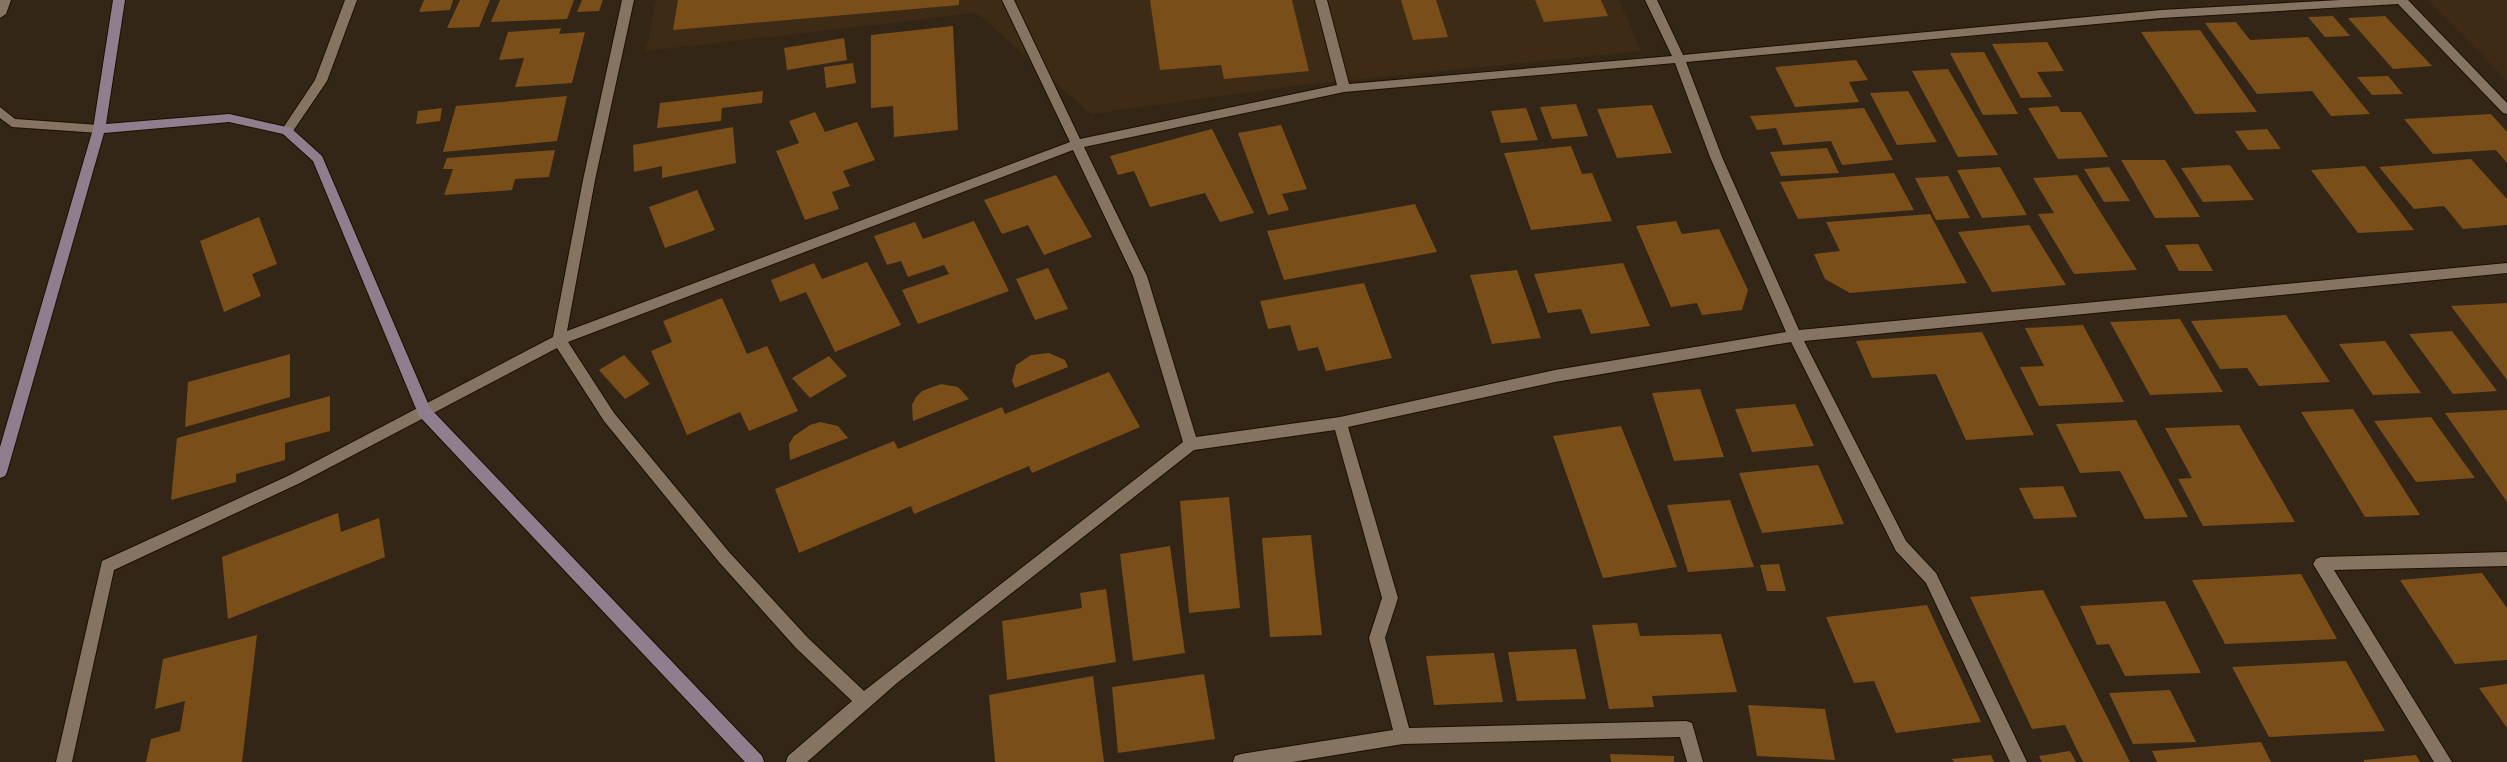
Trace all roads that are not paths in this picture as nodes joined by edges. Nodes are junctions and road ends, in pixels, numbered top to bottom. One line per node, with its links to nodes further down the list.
1 (5, 0): 9 (street)
2 (119, 0): 14 (street)
3 (351, 0): 15 (street)
4 (628, 0): 19 (street)
5 (1008, 0): 16 (street)
6 (1321, 0): 11 (street)
7 (1651, 0): 10 (street)
8 (2402, 0): 10 (street); 12 (street)
9 (0, 14)
10 (1679, 58): 11 (street); 18 (street)
11 (1344, 88): 16 (street)
12 (2507, 110)
13 (0, 111): 14 (street)
14 (99, 129): 15 (street); 23 (street)
15 (287, 131): 20 (street)
16 (1076, 144): 19 (street); 22 (street)
17 (2507, 268): 18 (street)
18 (1795, 336): 21 (street); 32 (street)
19 (559, 340): 20 (street); 25 (street)
20 (424, 412): 27 (street); 28 (street)
21 (1340, 423): 22 (street); 26 (street)
22 (1191, 444): 25 (street)
23 (0, 472)
24 (2507, 559): 33 (street)
25 (864, 701): 29 (street)
26 (1403, 736): 30 (street); 31 (street)
27 (64, 762)
28 (756, 762)
29 (794, 762)
30 (1241, 762)
31 (1695, 762)
32 (2019, 762)
33 (2444, 762)

